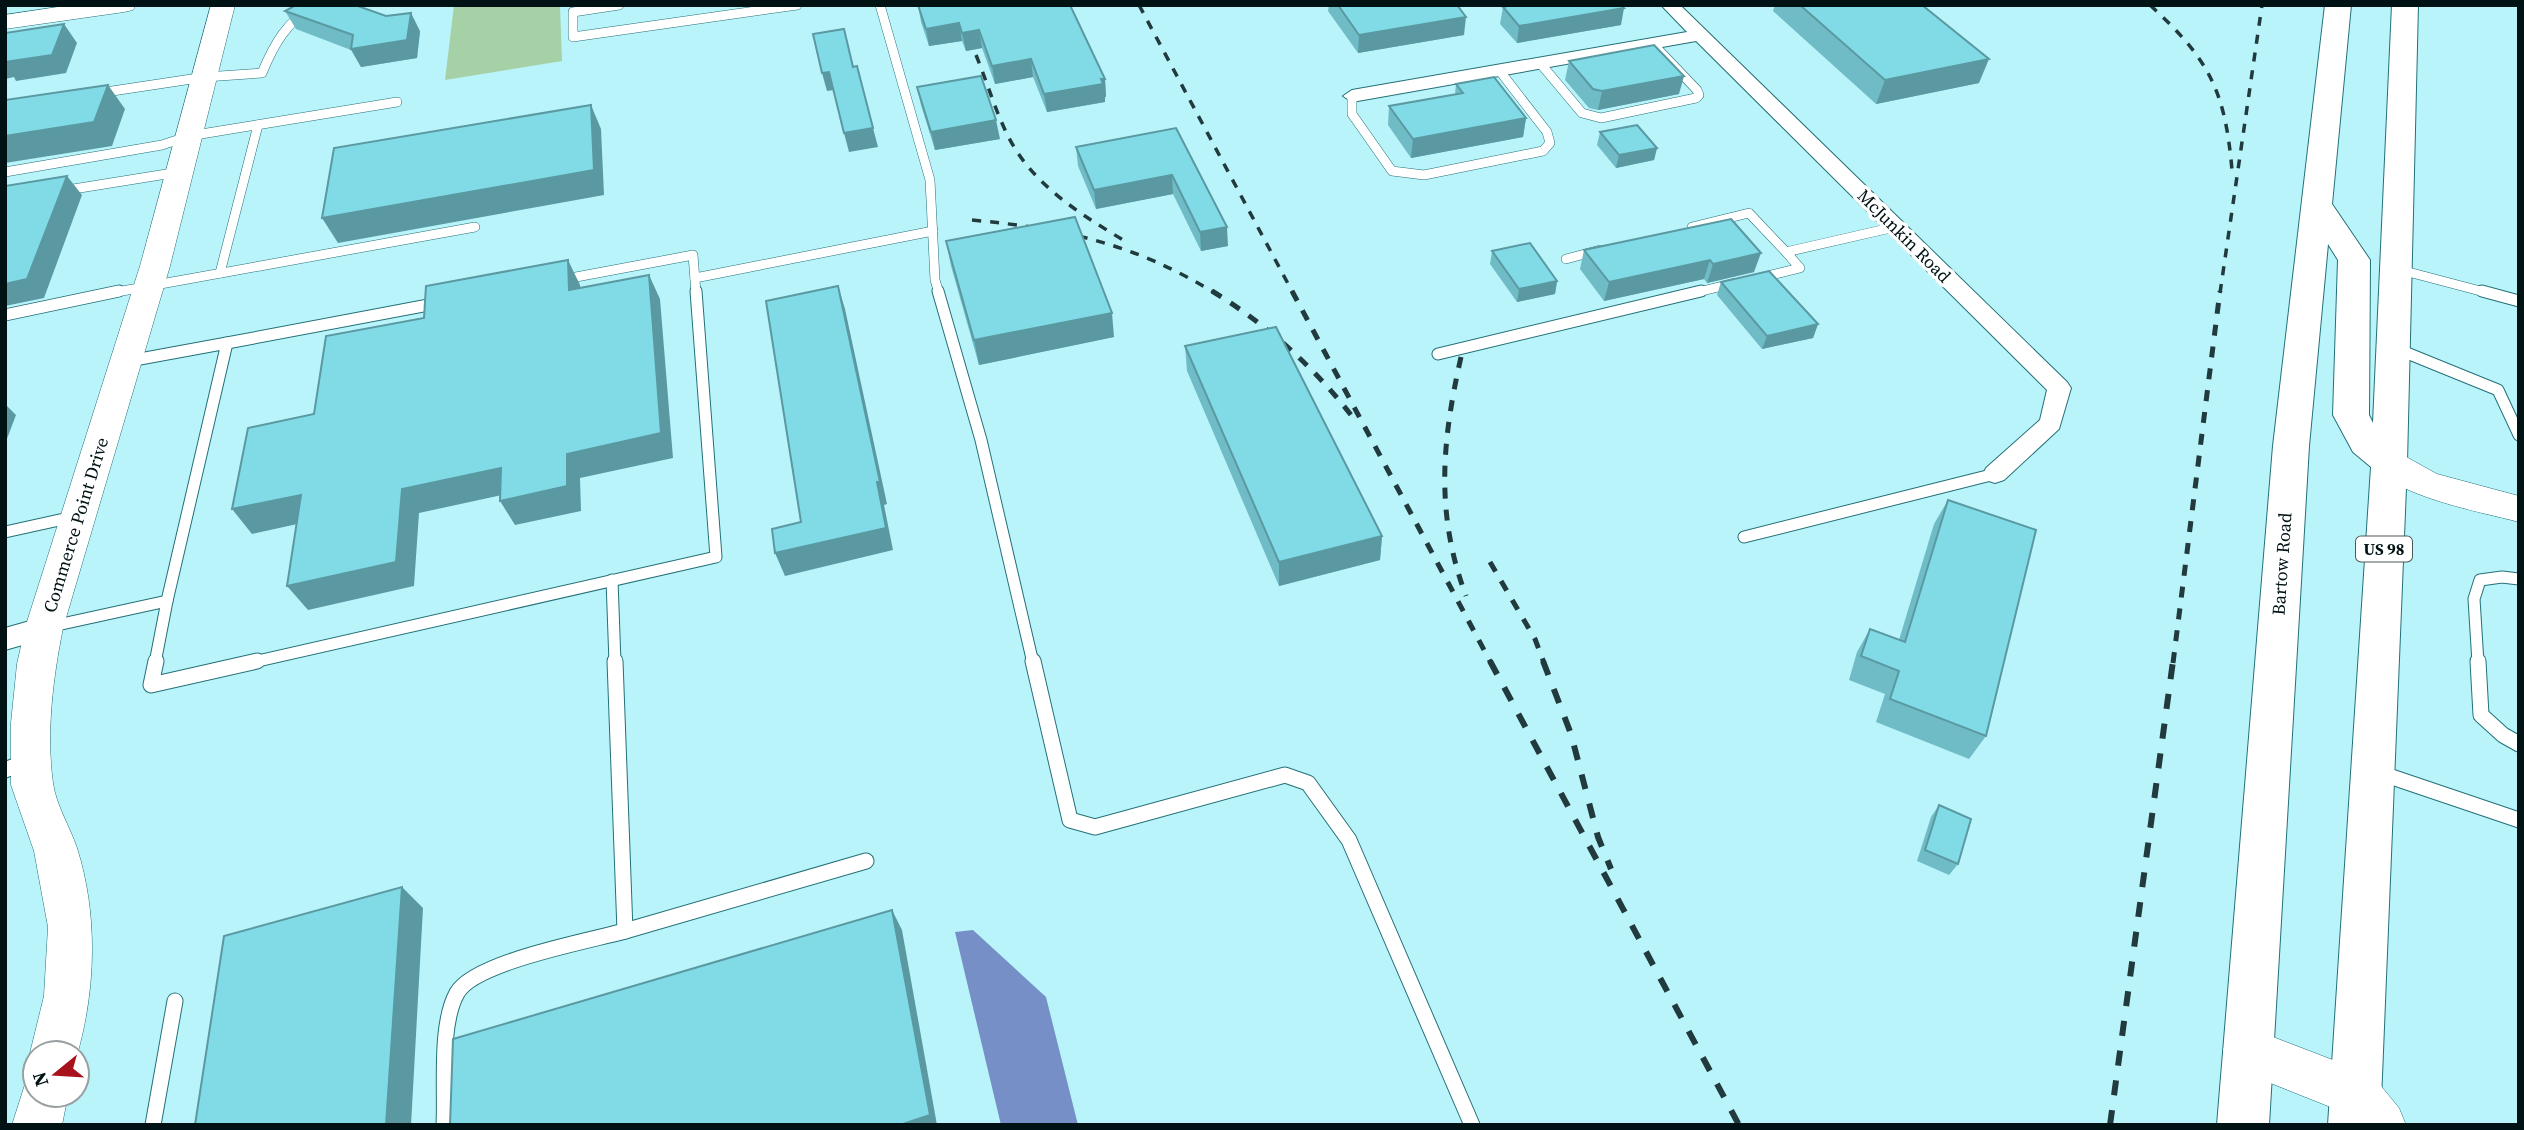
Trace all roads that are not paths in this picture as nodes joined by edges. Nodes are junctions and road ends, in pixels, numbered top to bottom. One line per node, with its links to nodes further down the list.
1 (124, 5): 10 (street)
2 (223, 5): 15 (street, Commerce Point Drive)
3 (315, 5): 15 (lane)
4 (619, 5): 5 (lane)
5 (797, 5)
6 (880, 5): 28 (lane)
7 (1670, 5): 11 (street, McJunkin Road)
8 (2338, 5): 24 (main road, Bartow Road)
9 (2405, 5): 32 (main road, US 98)
10 (5, 22)
11 (1700, 35): 12 (street); 26 (street, McJunkin Road)
12 (1653, 44): 13 (street); 13 (lane)
13 (1539, 63): 14 (street)
14 (1499, 70): 17 (street); 17 (lane)
15 (205, 77): 16 (lane); 20 (street, Commerce Point Drive)
16 (86, 95)
17 (1352, 96)
18 (397, 102): 19 (lane)
19 (258, 125): 20 (lane); 33 (lane)
20 (189, 135): 21 (lane); 22 (street, Commerce Point Drive)
21 (5, 172)
22 (179, 172): 23 (lane); 36 (street, Commerce Point Drive)
23 (46, 193)
24 (2317, 204): 45 (main road); 64 (main road, Bartow Road)
25 (475, 227): 33 (lane)
26 (1895, 227): 30 (lane); 46 (street, McJunkin Road)
27 (1683, 230): 30 (lane)
28 (933, 231): 34 (lane); 68 (lane)
29 (1618, 246): 31 (lane)
30 (1786, 252): 42 (lane)
31 (1566, 259)
32 (2396, 269): 37 (lane); 41 (main road, US 98)
33 (219, 273): 36 (lane)
34 (695, 278): 35 (lane); 52 (lane)
35 (542, 284)
36 (149, 285): 39 (lane); 43 (street, Commerce Point Drive)
37 (2519, 301)
38 (446, 302): 40 (lane)
39 (5, 314)
40 (226, 343): 43 (lane); 53 (lane)
41 (2393, 348): 44 (lane); 45 (main road, US 98)
42 (1438, 354)
43 (126, 361): 48 (street, Commerce Point Drive)
44 (2519, 435)
45 (2389, 463): 47 (street); 58 (main road, US 98)
46 (1995, 474): 50 (lane)
47 (2519, 509)
48 (80, 515): 49 (lane); 54 (street, Commerce Point Drive)
49 (5, 532)
50 (1744, 537)
51 (2519, 579): 56 (lane)
52 (612, 580): 53 (lane); 61 (lane)
53 (167, 601): 54 (lane)
54 (44, 628): 55 (street); 57 (street, Commerce Point Drive)
55 (5, 639)
56 (2519, 744)
57 (18, 765): 63 (street, Commerce Point Drive)
58 (2372, 771): 59 (lane); 65 (main road, US 98)
59 (2519, 820)
60 (866, 861): 61 (lane)
61 (625, 931): 67 (lane)
62 (175, 1000): 66 (lane)
63 (57, 1039)
64 (2247, 1050): 65 (street); 69 (main road, Bartow Road)
65 (2363, 1114)
66 (153, 1125)
67 (444, 1125)
68 (1472, 1125)
69 (2243, 1125)

